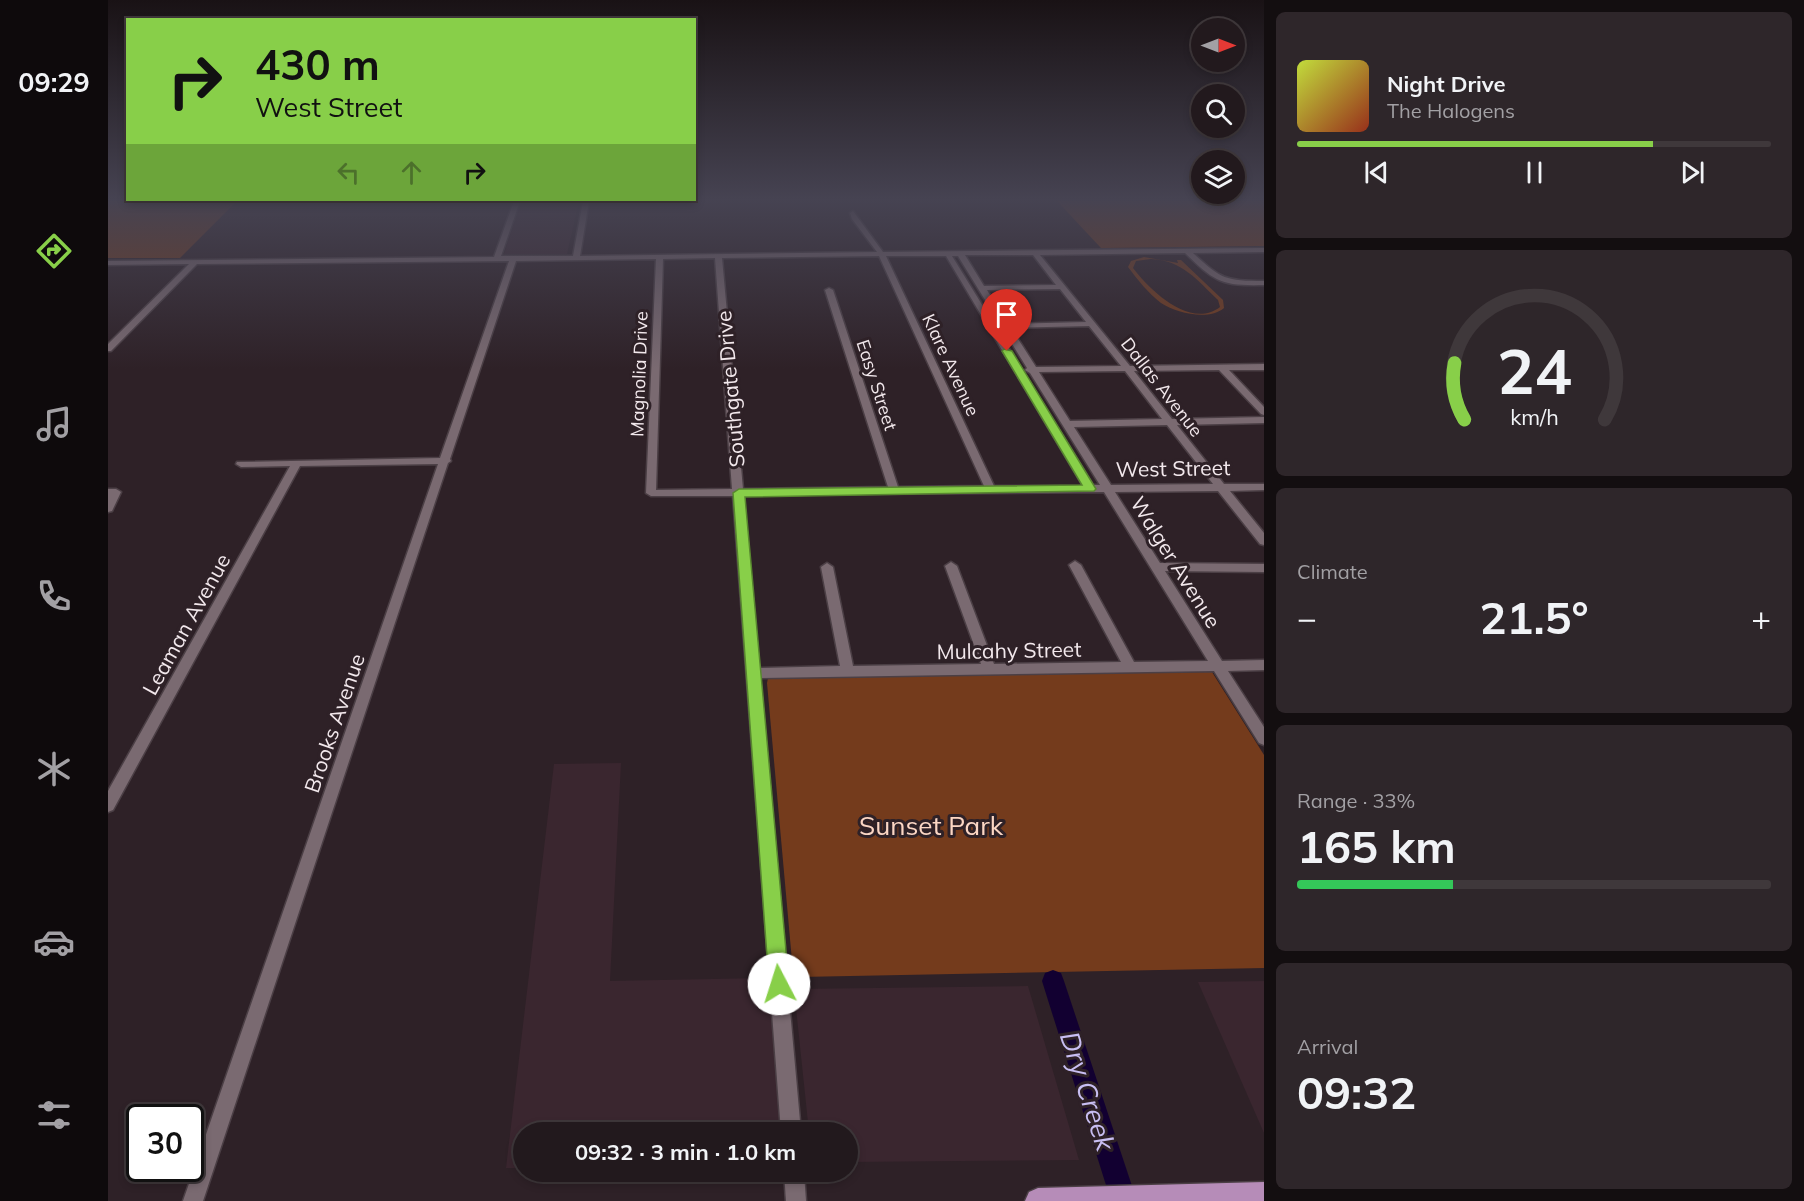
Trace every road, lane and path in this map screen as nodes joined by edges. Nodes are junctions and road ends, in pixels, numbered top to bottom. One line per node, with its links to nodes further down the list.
1 (573, 257): 10 (street)
2 (660, 257): 40 (street, Magnolia Drive)
3 (718, 257): 41 (street, Southgate Drive)
4 (882, 257): 37 (street, Klare Avenue)
5 (950, 257): 24 (street)
6 (962, 257): 16 (street, Walger Avenue)
7 (1038, 257): 15 (street, Dallas Avenue)
8 (1193, 257): 14 (street)
9 (497, 258): 10 (street); 11 (street)
10 (513, 258): 30 (street, Brooks Avenue)
11 (195, 262): 12 (street); 20 (street)
12 (111, 263): 13 (street)
13 (108, 268)
14 (1264, 283)
15 (1062, 287): 16 (street); 18 (street, Dallas Avenue)
16 (981, 288): 19 (street, Walger Avenue)
17 (829, 290): 38 (street, Easy Street)
18 (1092, 324): 19 (street); 22 (street, Dallas Avenue)
19 (1005, 326): 25 (street, Walger Avenue)
20 (108, 349)
21 (1264, 367): 23 (street)
22 (1127, 368): 23 (street); 25 (street); 28 (street, Dallas Avenue)
23 (1222, 368): 26 (street)
24 (1018, 370): 25 (street); 35 (street)
25 (1033, 370): 29 (street, Walger Avenue)
26 (1264, 412)
27 (1264, 420): 28 (street)
28 (1169, 422): 29 (street); 34 (street, Dallas Avenue)
29 (1066, 424): 36 (street, Walger Avenue)
30 (446, 461): 31 (street); 61 (street, Brooks Avenue)
31 (297, 463): 32 (street); 56 (street, Leaman Avenue)
32 (241, 464)
33 (1264, 486): 34 (street, West Street)
34 (1221, 487): 36 (street, West Street); 43 (street, Dallas Avenue)
35 (1090, 489): 36 (street, West Street); 37 (street, West Street)
36 (1107, 489): 47 (street, Walger Avenue)
37 (992, 490): 38 (street, West Street)
38 (894, 491): 41 (street, West Street)
39 (112, 492): 42 (street)
40 (651, 493): 41 (street, West Street)
41 (739, 493): 54 (street, Southgate Drive)
42 (108, 509)
43 (1264, 541)
44 (1075, 565): 51 (street)
45 (951, 566): 52 (street)
46 (827, 567): 53 (street)
47 (1156, 567): 48 (street); 50 (street, Walger Avenue)
48 (1264, 568)
49 (1264, 665): 50 (street, Mulcahy Street)
50 (1219, 666): 51 (street, Mulcahy Street); 55 (street, Walger Avenue)
51 (1130, 667): 52 (street, Mulcahy Street)
52 (990, 670): 53 (street, Mulcahy Street)
53 (848, 672): 54 (street, Mulcahy Street)
54 (754, 674): 57 (street, Southgate Drive)
55 (1264, 739)
56 (108, 805)
57 (790, 1122)
58 (795, 1182): 62 (street)
59 (1264, 1195): 60 (main road)
60 (1095, 1200): 63 (main road)
61 (194, 1201)
62 (796, 1201)
63 (1038, 1201)

